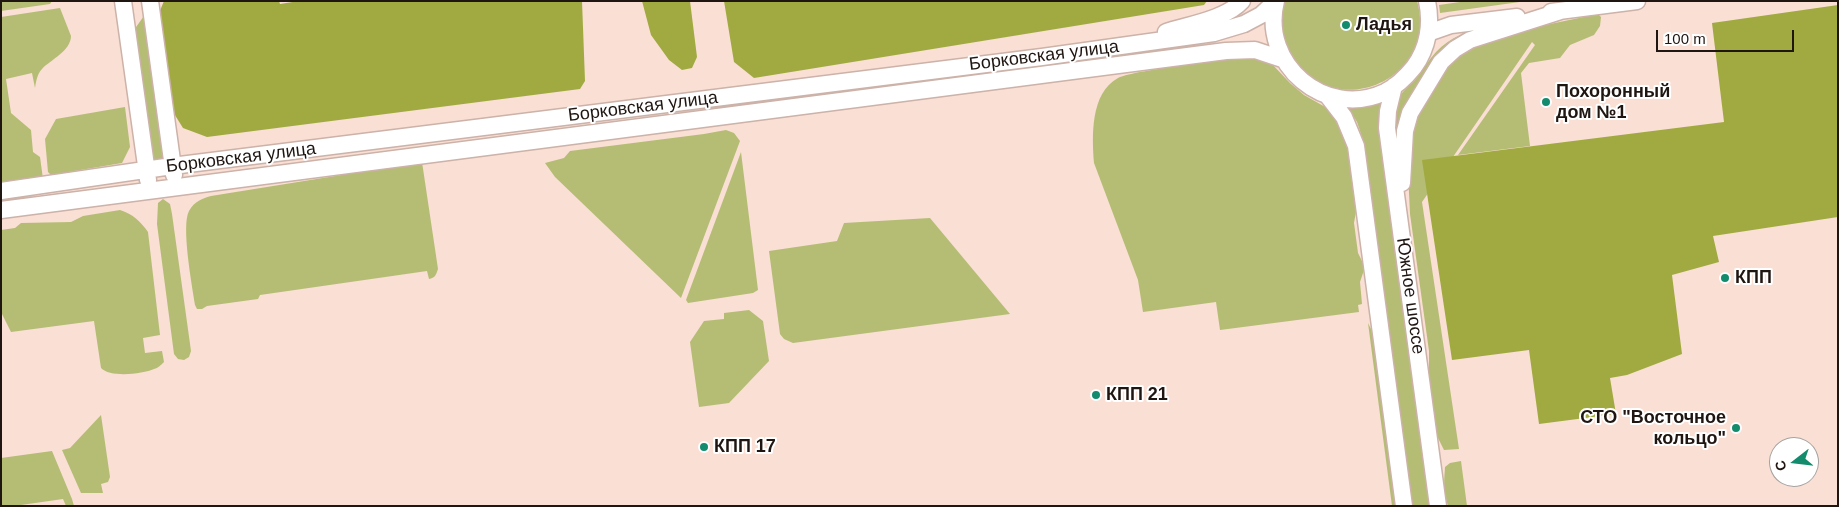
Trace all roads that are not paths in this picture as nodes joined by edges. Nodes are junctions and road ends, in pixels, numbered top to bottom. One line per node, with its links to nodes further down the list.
1 (123, 1): 16 (main road)
2 (150, 1): 15 (main road)
3 (1242, 1): 9 (main road)
4 (1276, 1): 9 (main road, Борковская улица); 10 (main road)
5 (1427, 1): 8 (main road)
6 (1637, 1): 7 (main road)
7 (1561, 11): 8 (main road); 21 (main road)
8 (1428, 33): 11 (main road)
9 (1113, 47): 12 (main road, Борковская улица)
10 (1282, 59): 13 (main road); 14 (main road, Борковская улица)
11 (1394, 86): 13 (main road); 21 (main road, Южное шоссе)
12 (739, 95): 14 (main road); 15 (main road, Борковская улица)
13 (1327, 95): 22 (main road, Южное шоссе)
14 (741, 115): 17 (main road, Борковская улица)
15 (172, 166): 16 (main road, Борковская улица); 17 (main road)
16 (147, 170): 18 (main road); 19 (main road, Борковская улица)
17 (175, 187): 18 (main road, Борковская улица)
18 (150, 191): 20 (main road, Борковская улица)
19 (1, 192)
20 (1, 210)
21 (1404, 255): 23 (main road, Южное шоссе)
22 (1404, 506)
23 (1438, 506)

